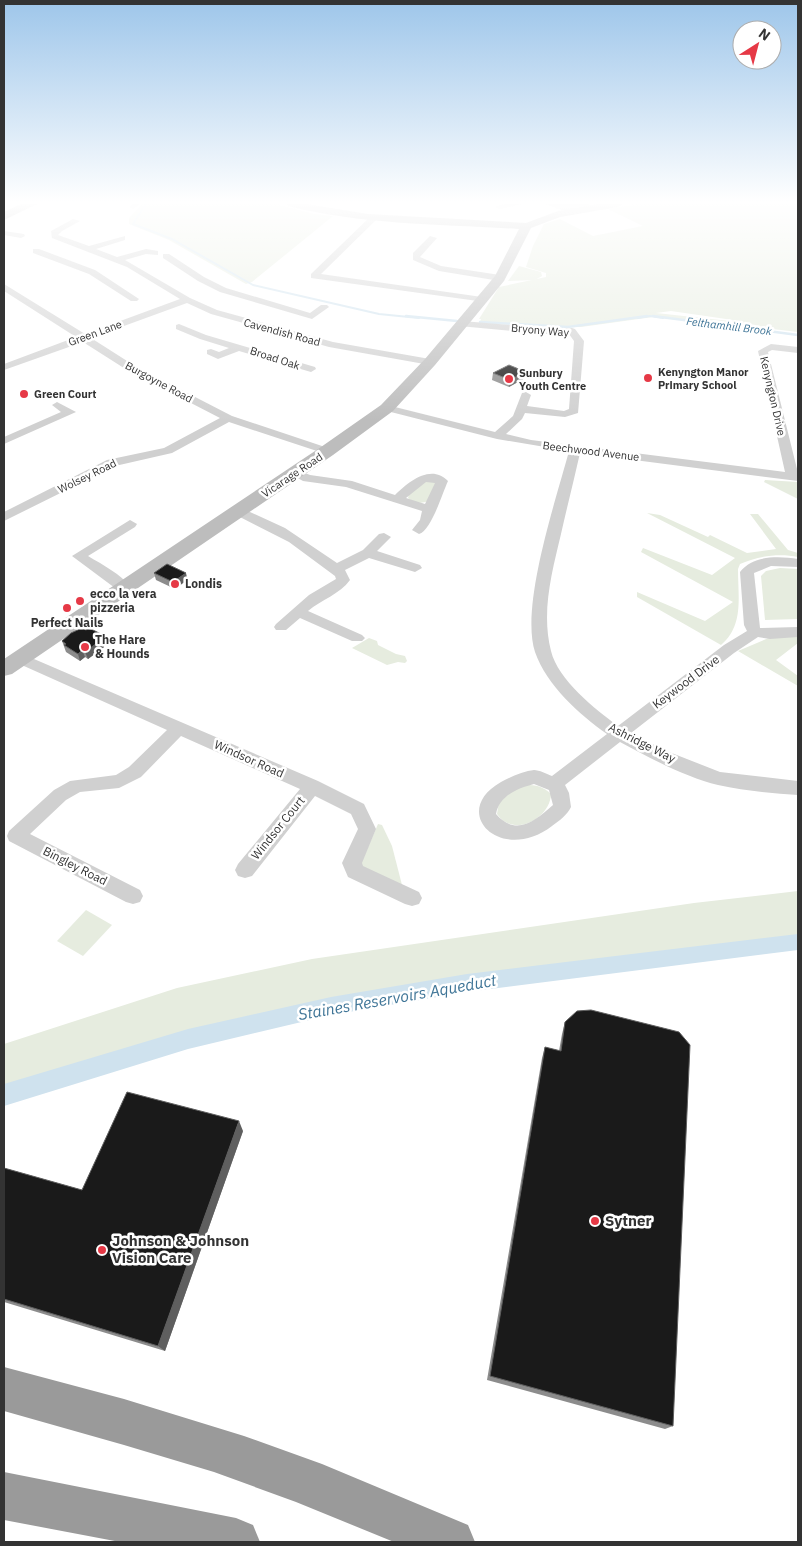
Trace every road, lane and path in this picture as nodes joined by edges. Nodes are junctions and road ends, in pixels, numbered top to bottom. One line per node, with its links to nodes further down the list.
1 (103, 276): 10 (street)
2 (148, 276): 13 (street, Cavendish Road)
3 (201, 276): 9 (street)
4 (315, 276): 14 (street)
5 (489, 276): 6 (street)
6 (500, 278): 14 (street, Vicarage Road)
7 (243, 284): 9 (street, Green Lane)
8 (4, 287): 19 (street, Burgoyne Road)
9 (225, 290): 13 (street, Green Lane); 15 (street)
10 (122, 291): 11 (street); 12 (street)
11 (112, 294)
12 (134, 299)
13 (188, 300): 18 (street, Cavendish Road); 19 (street, Green Lane)
14 (482, 300): 16 (street, Vicarage Road)
15 (324, 307)
16 (462, 324): 24 (street, Vicarage Road); 30 (street, Bryony Way)
17 (180, 327): 20 (street, Broad Oak)
18 (243, 328): 20 (street); 24 (street, Cavendish Road)
19 (83, 337): 25 (street, Green Lane); 31 (street, Burgoyne Road)
20 (218, 341): 21 (street, Broad Oak)
21 (240, 347): 23 (street, Broad Oak); 26 (street, Broad Oak)
22 (798, 350): 37 (street, Kenyngton Drive)
23 (211, 352)
24 (430, 362): 29 (street, Vicarage Road)
25 (4, 367)
26 (311, 369)
27 (526, 395): 30 (street)
28 (57, 405): 33 (street)
29 (388, 408): 32 (street, Beechwood Avenue); 35 (street, Vicarage Road)
30 (521, 409): 32 (street)
31 (228, 418): 35 (street, Burgoyne Road); 41 (street, Wolsey Road)
32 (497, 436): 34 (street, Beechwood Avenue)
33 (4, 441)
34 (575, 449): 37 (street, Beechwood Avenue); 58 (street, Ashridge Way)
35 (327, 451): 36 (street, Vicarage Road)
36 (294, 473): 38 (street); 40 (street, Vicarage Road)
37 (795, 476)
38 (398, 499): 39 (street); 39 (street)
39 (429, 508): 43 (street)
40 (239, 511): 48 (street); 49 (street, Vicarage Road)
41 (4, 517)
42 (130, 524): 49 (street)
43 (419, 530)
44 (384, 537): 45 (street)
45 (368, 553): 47 (street); 48 (street)
46 (798, 563): 52 (street)
47 (415, 568)
48 (336, 569): 50 (street)
49 (124, 588): 55 (street, Vicarage Road)
50 (298, 612): 51 (street); 54 (street)
51 (281, 627)
52 (755, 632): 53 (street); 58 (street, Keywood Drive)
53 (798, 632)
54 (357, 638)
55 (20, 658): 56 (street, Vicarage Road); 57 (street, Windsor Road)
56 (4, 669)
57 (179, 728): 60 (street, Windsor Road); 62 (street, Bingley Road)
58 (618, 734): 59 (street, Keywood Drive); 61 (street, Ashridge Way)
59 (554, 784)
60 (312, 786): 63 (street, Windsor Court); 65 (street, Windsor Road)
61 (798, 788)
62 (10, 837): 64 (street, Bingley Road)
63 (245, 870)
64 (134, 896)
65 (412, 898)
66 (4, 1389): 69 (highway)
67 (4, 1496): 68 (highway)
68 (222, 1538)
69 (451, 1542)

